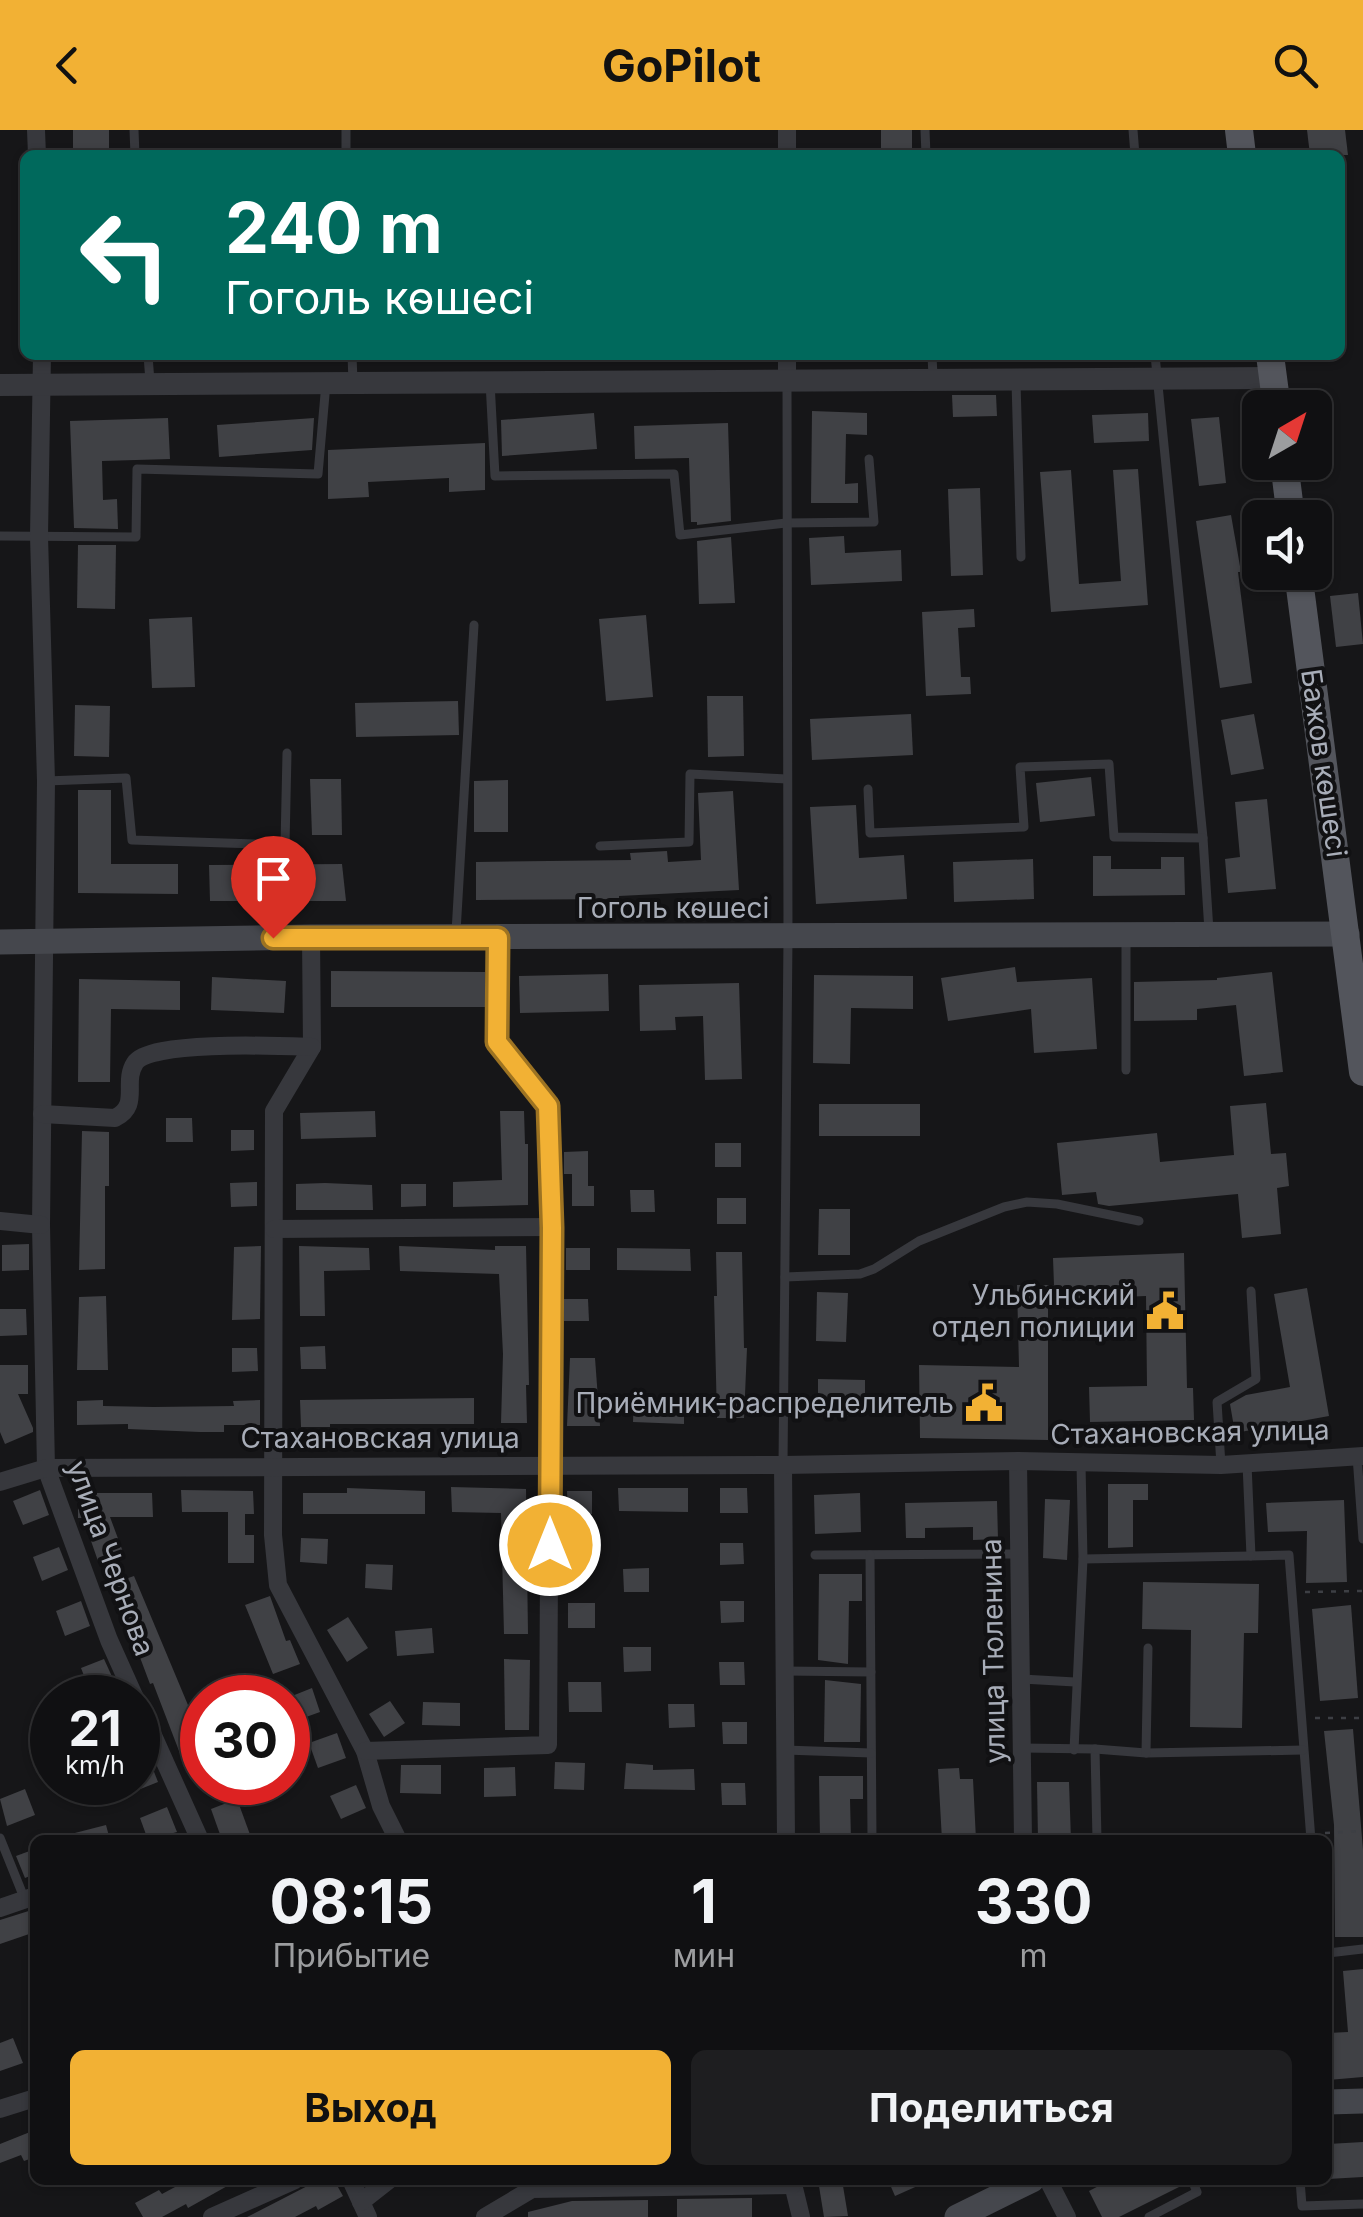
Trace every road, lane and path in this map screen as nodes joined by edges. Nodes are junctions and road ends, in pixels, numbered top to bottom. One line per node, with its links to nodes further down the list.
1 (42, 360): 16 (street, улица Чернова)
2 (148, 360): 15 (lane)
3 (352, 360): 12 (lane)
4 (787, 360): 10 (street)
5 (932, 360): 8 (lane)
6 (1156, 367): 7 (street); 9 (street); 28 (lane)
7 (1271, 367)
8 (933, 379): 9 (street); 10 (street)
9 (1016, 379): 21 (lane)
10 (787, 380): 13 (street); 18 (lane)
11 (326, 382): 12 (street); 15 (street); 20 (lane)
12 (353, 382): 13 (street)
13 (490, 382): 18 (lane)
14 (0, 384): 16 (street)
15 (150, 385): 16 (street)
16 (43, 386): 20 (street, улица Чернова)
17 (869, 459): 18 (lane)
18 (786, 523): 25 (lane)
19 (0, 536): 20 (lane)
20 (39, 536): 26 (street, улица Чернова)
21 (1021, 557)
22 (1301, 590): 31 (main road, Бажов көшесі)
23 (474, 625): 34 (lane)
24 (287, 753): 26 (lane)
25 (787, 779): 29 (lane); 36 (lane)
26 (46, 781): 37 (street, улица Чернова)
27 (868, 789): 28 (lane)
28 (1203, 838): 30 (lane)
29 (600, 846)
30 (1210, 934): 31 (main road, Гоголь көшесі); 32 (main road, Гоголь көшесі)
31 (1355, 934): 41 (main road, Бажов көшесі)
32 (1126, 935): 36 (main road, Гоголь көшесі); 40 (lane)
33 (311, 937): 34 (main road, Гоголь көшесі); 37 (main road, Гоголь көшесі); 39 (street)
34 (456, 937): 35 (main road, Гоголь көшесі)
35 (498, 938): 36 (main road, Гоголь көшесі); 47 (street)
36 (788, 938): 48 (lane)
37 (45, 941): 38 (main road, Гоголь көшесі); 42 (street, улица Чернова)
38 (0, 942)
39 (312, 1047): 42 (street); 46 (street)
40 (1126, 1070)
41 (1363, 1072)
42 (42, 1114): 45 (street, улица Чернова)
43 (0, 1221): 45 (street)
44 (1140, 1221): 48 (lane)
45 (40, 1225): 58 (street, улица Чернова)
46 (274, 1228): 47 (street); 57 (street)
47 (552, 1228): 54 (street)
48 (785, 1277): 55 (lane)
49 (1251, 1291): 56 (lane)
50 (1360, 1456): 53 (street, Стахановская улица); 60 (lane)
51 (1018, 1461): 52 (street, Стахановская улица); 55 (street, Стахановская улица); 61 (street, улица Тюленина)
52 (1081, 1464): 56 (street, Стахановская улица); 65 (lane)
53 (1247, 1464): 56 (street, Стахановская улица); 64 (lane)
54 (550, 1465): 55 (street, Стахановская улица); 57 (street, Стахановская улица); 81 (street)
55 (783, 1465): 69 (street)
56 (1221, 1465)
57 (276, 1466): 58 (street, Стахановская улица); 81 (street)
58 (46, 1468): 59 (street, Стахановская улица); 71 (street, улица Чернова)
59 (0, 1482)
60 (1363, 1539)
61 (1018, 1554): 63 (lane); 72 (street, улица Тюленина)
62 (815, 1555): 63 (lane)
63 (870, 1555): 70 (lane)
64 (1251, 1556): 65 (lane); 67 (lane)
65 (1083, 1559): 73 (lane)
66 (1363, 1590): 67 (path)
67 (1291, 1592): 74 (lane)
68 (1148, 1648): 83 (lane)
69 (785, 1671): 70 (lane); 78 (street)
70 (870, 1672): 82 (lane)
71 (125, 1675)
72 (1022, 1679): 73 (lane); 76 (street, улица Тюленина)
73 (1076, 1682): 79 (lane)
74 (1300, 1718): 75 (path); 80 (lane)
75 (1363, 1718)
76 (1022, 1748): 79 (lane); 90 (street, улица Тюленина)
77 (1095, 1749): 79 (lane); 83 (lane); 91 (lane)
78 (785, 1750): 82 (lane); 88 (street)
79 (1074, 1750)
80 (1303, 1750): 83 (lane); 92 (lane)
81 (366, 1751): 87 (street)
82 (871, 1752): 89 (lane)
83 (1146, 1752)
84 (160, 1753): 86 (street, улица Чернова)
85 (1363, 1831): 93 (path)
86 (197, 1835)
87 (396, 1835)
88 (786, 1835)
89 (872, 1835)
90 (1022, 1835)
91 (1097, 1835)
92 (1310, 1835)
93 (1328, 1835)
94 (0, 1838): 95 (lane)
95 (30, 1898): 96 (street)
96 (0, 1908)
97 (1363, 1948): 98 (lane)
98 (1332, 1952)
99 (30, 2100): 102 (street)
100 (1363, 2101): 101 (main road)
101 (1332, 2102)
102 (0, 2109)
103 (284, 2185): 114 (street)
104 (353, 2185): 113 (street)
105 (384, 2185): 113 (street)
106 (603, 2185): 115 (street)
107 (793, 2185): 116 (street)
108 (1022, 2185): 117 (main road)
109 (1051, 2185): 118 (street)
110 (1194, 2185): 119 (lane)
111 (1300, 2185): 112 (lane)
112 (1363, 2204)
113 (365, 2209)
114 (212, 2217)
115 (485, 2217)
116 (801, 2217)
117 (957, 2217)
118 (1067, 2217)
119 (1149, 2217)

